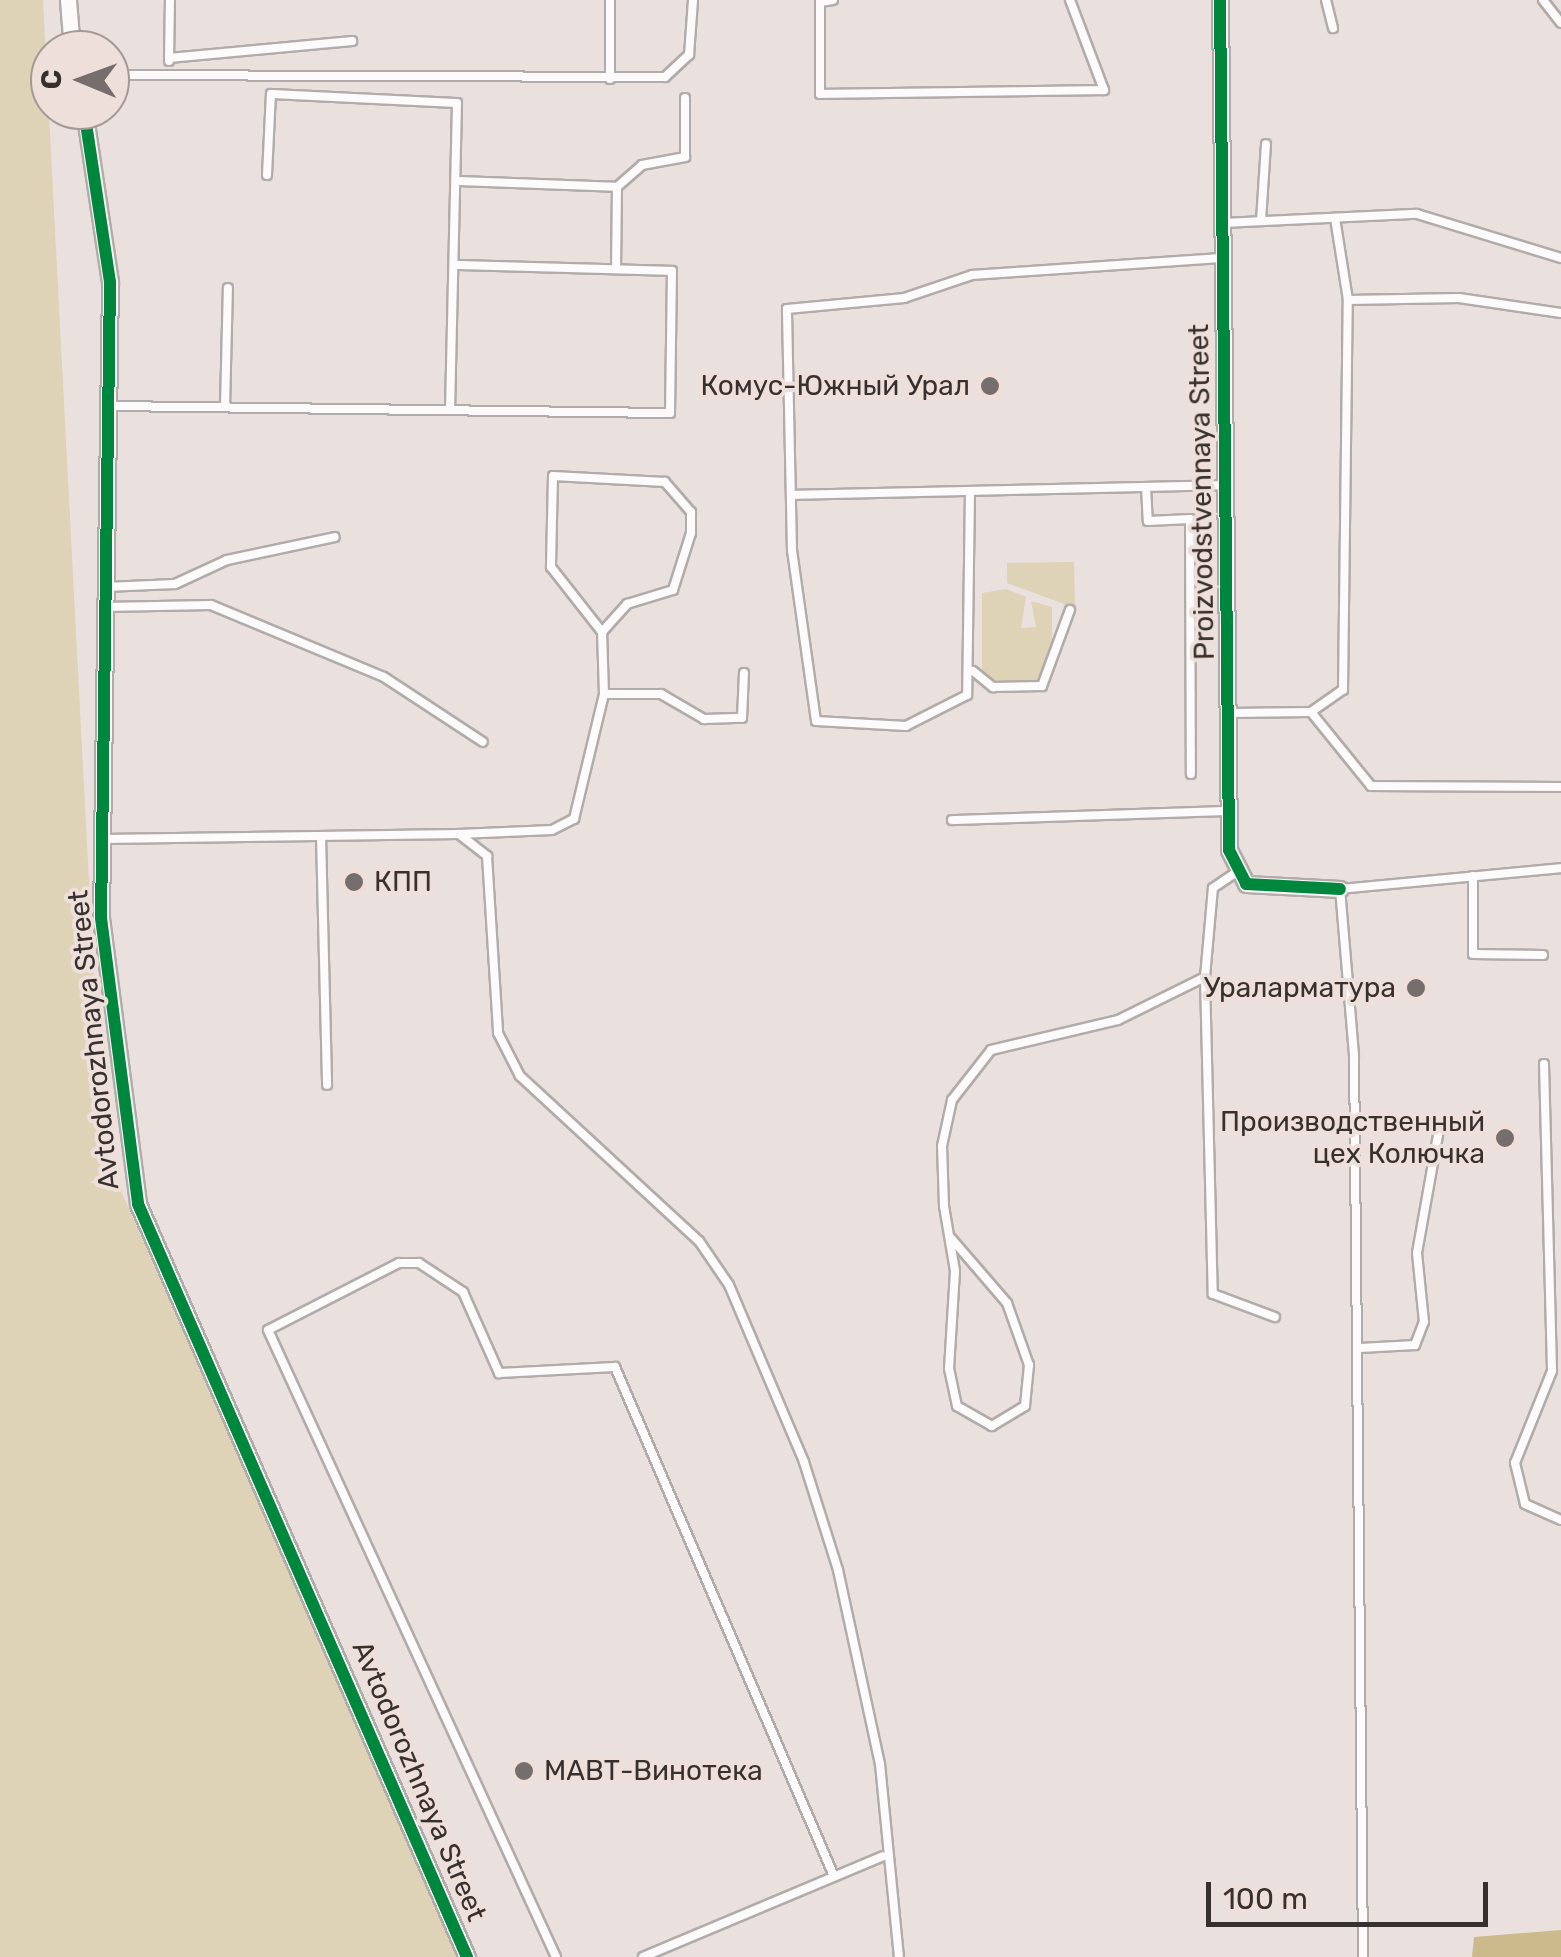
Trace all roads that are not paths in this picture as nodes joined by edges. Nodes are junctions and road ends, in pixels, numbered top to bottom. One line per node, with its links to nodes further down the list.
1 (68, 0): 12 (street)
2 (170, 0): 14 (lane)
3 (610, 0): 17 (lane)
4 (693, 0): 17 (lane)
5 (833, 0): 6 (lane)
6 (1070, 0)
7 (1220, 0): 26 (street, Proizvodstvennaya Street)
8 (1326, 0): 11 (lane)
9 (1543, 0): 10 (lane)
10 (1561, 23)
11 (1333, 28)
12 (70, 30)
13 (352, 42): 14 (lane)
14 (169, 58): 15 (lane)
15 (169, 70): 16 (lane); 17 (lane)
16 (130, 73)
17 (610, 79)
18 (685, 98): 23 (lane)
19 (88, 130): 34 (street, Avtodorozhnaya Street)
20 (1266, 144): 25 (lane)
21 (266, 175): 22 (lane)
22 (456, 180): 23 (lane); 29 (lane)
23 (617, 187): 30 (lane)
24 (1335, 218): 25 (lane); 28 (lane); 32 (lane)
25 (1261, 221): 26 (lane)
26 (1223, 223): 27 (street, Proizvodstvennaya Street)
27 (1224, 258): 37 (street, Proizvodstvennaya Street); 40 (lane)
28 (1561, 258)
29 (454, 265): 30 (lane); 36 (lane)
30 (616, 270): 36 (lane)
31 (228, 288): 35 (lane)
32 (1348, 300): 33 (lane); 49 (lane)
33 (1561, 312)
34 (110, 406): 35 (lane); 42 (street, Avtodorozhnaya Street)
35 (225, 407): 36 (lane)
36 (450, 410)
37 (1227, 485): 38 (lane); 50 (street, Proizvodstvennaya Street)
38 (1146, 487): 39 (lane); 52 (lane)
39 (970, 490): 40 (lane); 46 (lane)
40 (792, 495): 46 (lane)
41 (335, 537): 42 (lane)
42 (104, 587): 43 (street, Avtodorozhnaya Street)
43 (104, 607): 51 (lane); 58 (street, Avtodorozhnaya Street)
44 (1070, 610): 46 (lane)
45 (602, 632): 45 (lane); 48 (lane)
46 (973, 671)
47 (744, 672): 48 (lane)
48 (604, 694): 56 (lane)
49 (1311, 712): 50 (lane); 53 (lane)
50 (1230, 713): 54 (street, Proizvodstvennaya Street)
51 (484, 742)
52 (1191, 774)
53 (1561, 787)
54 (1229, 811): 55 (lane); 60 (street, Proizvodstvennaya Street)
55 (952, 820)
56 (459, 834): 57 (lane); 72 (lane)
57 (321, 836): 58 (lane); 66 (lane)
58 (100, 840): 74 (street, Avtodorozhnaya Street)
59 (1561, 868): 61 (lane)
60 (1235, 872): 62 (street); 64 (lane)
61 (1473, 876): 62 (lane); 63 (lane)
62 (1340, 888): 70 (lane)
63 (1543, 955)
64 (1205, 977): 68 (lane); 69 (lane)
65 (1544, 1064): 71 (lane)
66 (327, 1085)
67 (1440, 1124): 70 (lane)
68 (951, 1238): 68 (lane)
69 (1275, 1317)
70 (1360, 1348): 78 (lane)
71 (1561, 1520)
72 (883, 1856): 73 (lane); 77 (lane)
73 (833, 1874): 75 (lane); 76 (lane)
74 (467, 1957)
75 (556, 1957)
76 (642, 1957)
77 (899, 1957)
78 (1364, 1957)

